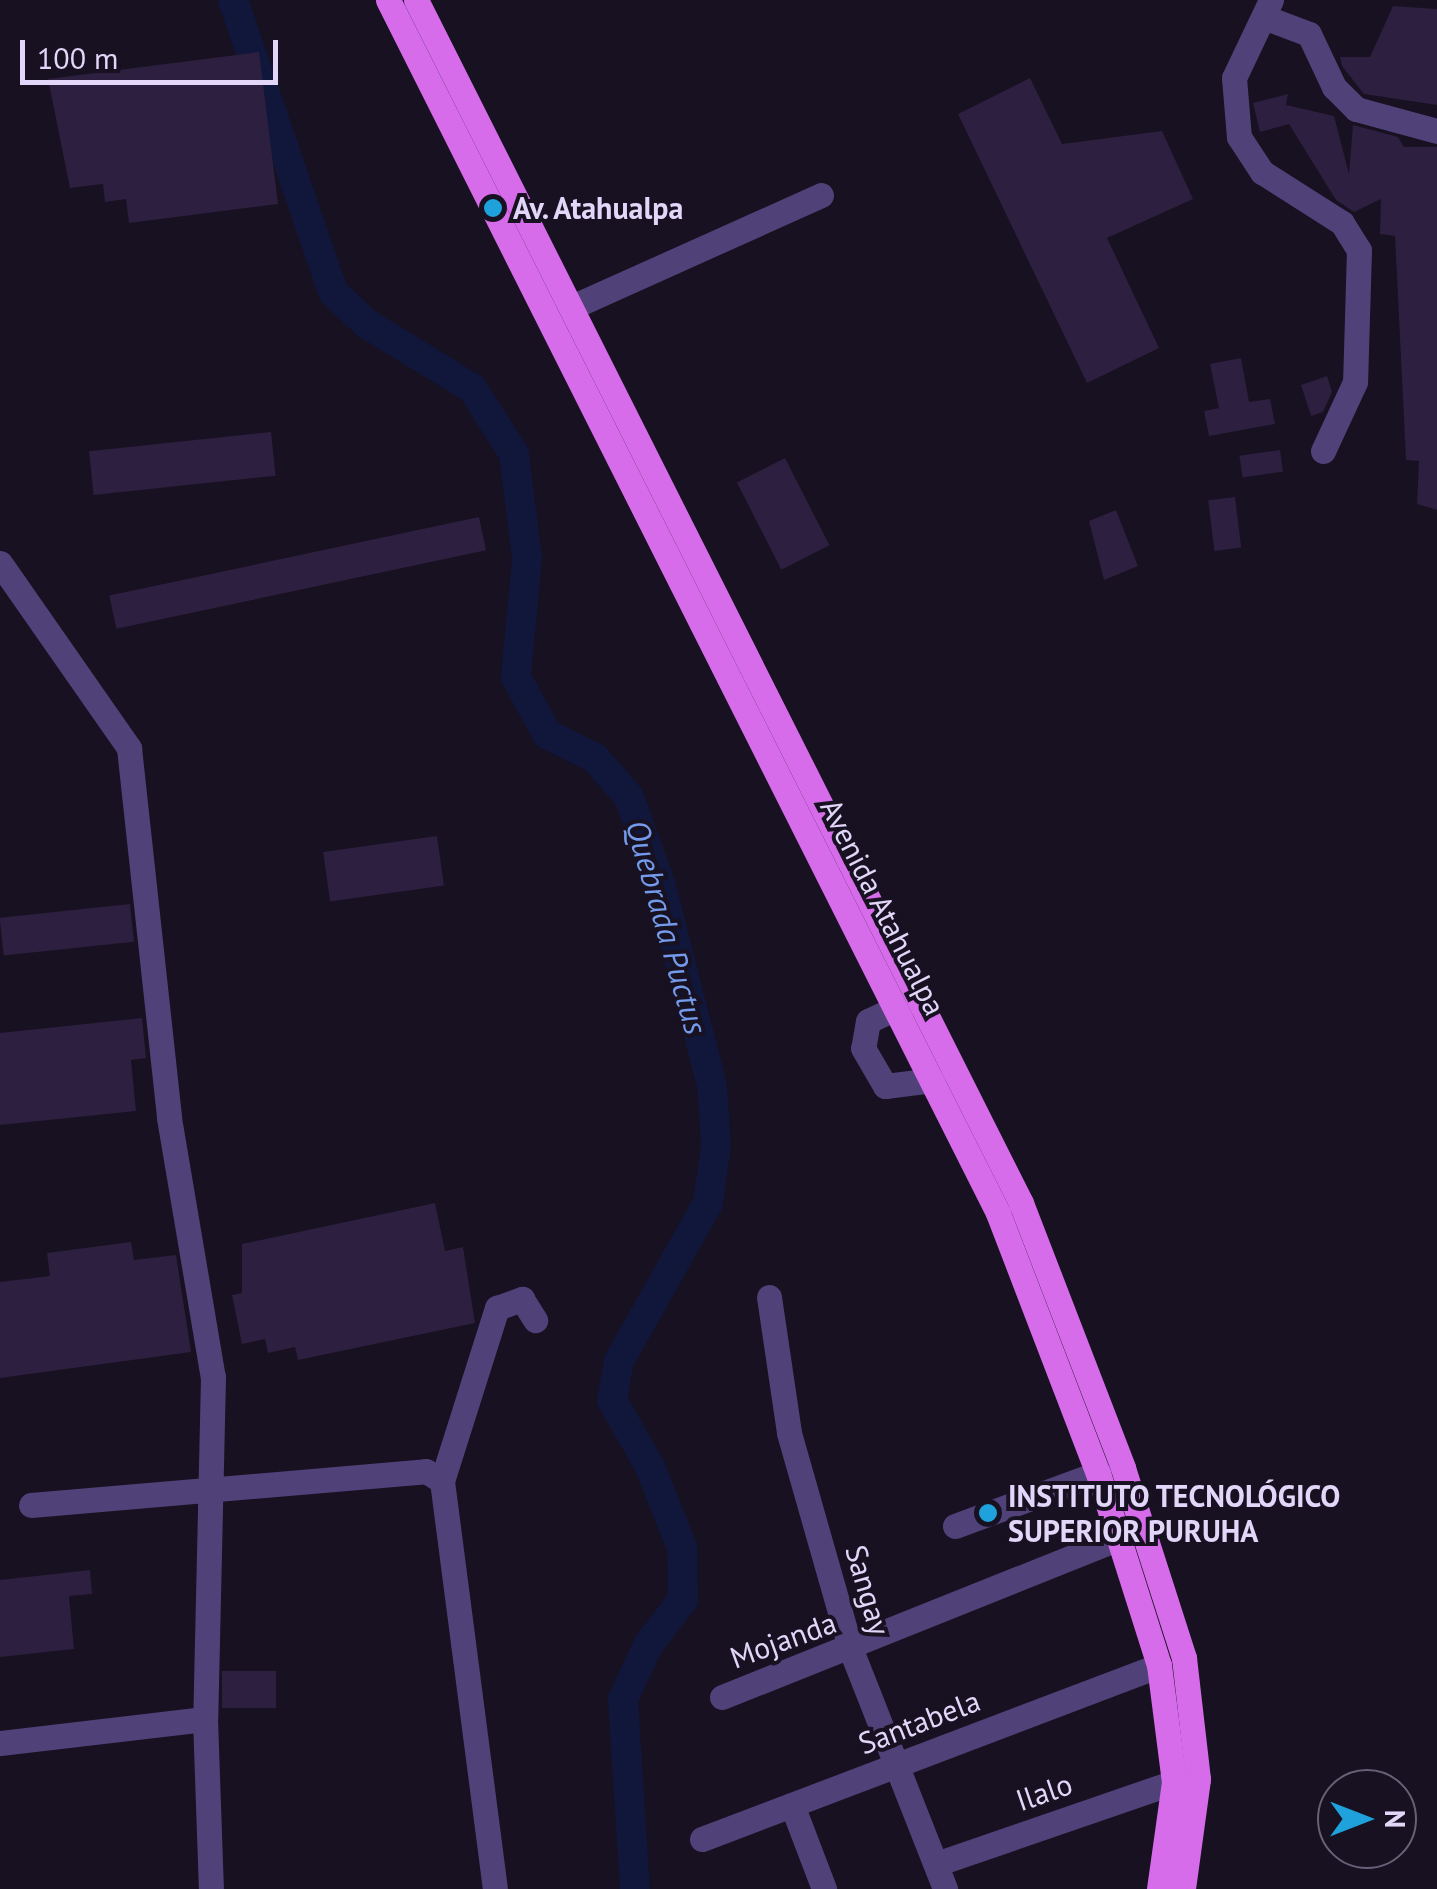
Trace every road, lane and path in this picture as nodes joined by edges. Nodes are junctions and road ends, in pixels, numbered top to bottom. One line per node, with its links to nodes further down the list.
1 (388, 0): 6 (main road, Avenida Atahualpa)
2 (416, 0): 6 (main road, Avenida Atahualpa)
3 (1268, 9): 4 (street); 8 (street)
4 (1437, 130)
5 (821, 195): 7 (street)
6 (510, 213): 7 (main road, Avenida Atahualpa); 10 (main road, Avenida Atahualpa)
7 (572, 307): 10 (main road, Avenida Atahualpa)
8 (1323, 451)
9 (0, 563): 18 (street)
10 (721, 630): 11 (main road, Avenida Atahualpa)
11 (909, 1002): 12 (main road, Avenida Atahualpa); 12 (street)
12 (945, 1086): 14 (main road, Avenida Atahualpa)
13 (769, 1297): 22 (street, Sangay)
14 (1046, 1301): 16 (main road, Avenida Atahualpa); 21 (main road, Avenida Atahualpa)
15 (536, 1320): 17 (street)
16 (1098, 1473): 20 (street); 21 (main road, Avenida Atahualpa)
17 (442, 1481): 18 (street); 33 (street)
18 (214, 1492): 19 (street); 25 (street)
19 (31, 1505)
20 (954, 1526)
21 (1131, 1534): 22 (street, Mojanda); 23 (main road, Avenida Atahualpa); 37 (main road, Avenida Atahualpa)
22 (851, 1650): 24 (street, Mojanda); 27 (street, Sangay)
23 (1159, 1665): 27 (street, Santabela); 28 (main road, Avenida Atahualpa)
24 (722, 1697)
25 (205, 1719): 26 (street); 32 (street)
26 (0, 1743)
27 (895, 1766): 29 (street, Santabela); 31 (street, Sangay)
28 (1174, 1782): 31 (street, Ilalo); 36 (main road, Avenida Atahualpa)
29 (792, 1804): 30 (street, Santabela); 34 (street)
30 (702, 1839)
31 (936, 1864): 35 (street, Sangay)
32 (211, 1889)
33 (495, 1889)
34 (824, 1889)
35 (945, 1889)
36 (1159, 1889)
37 (1183, 1889)

